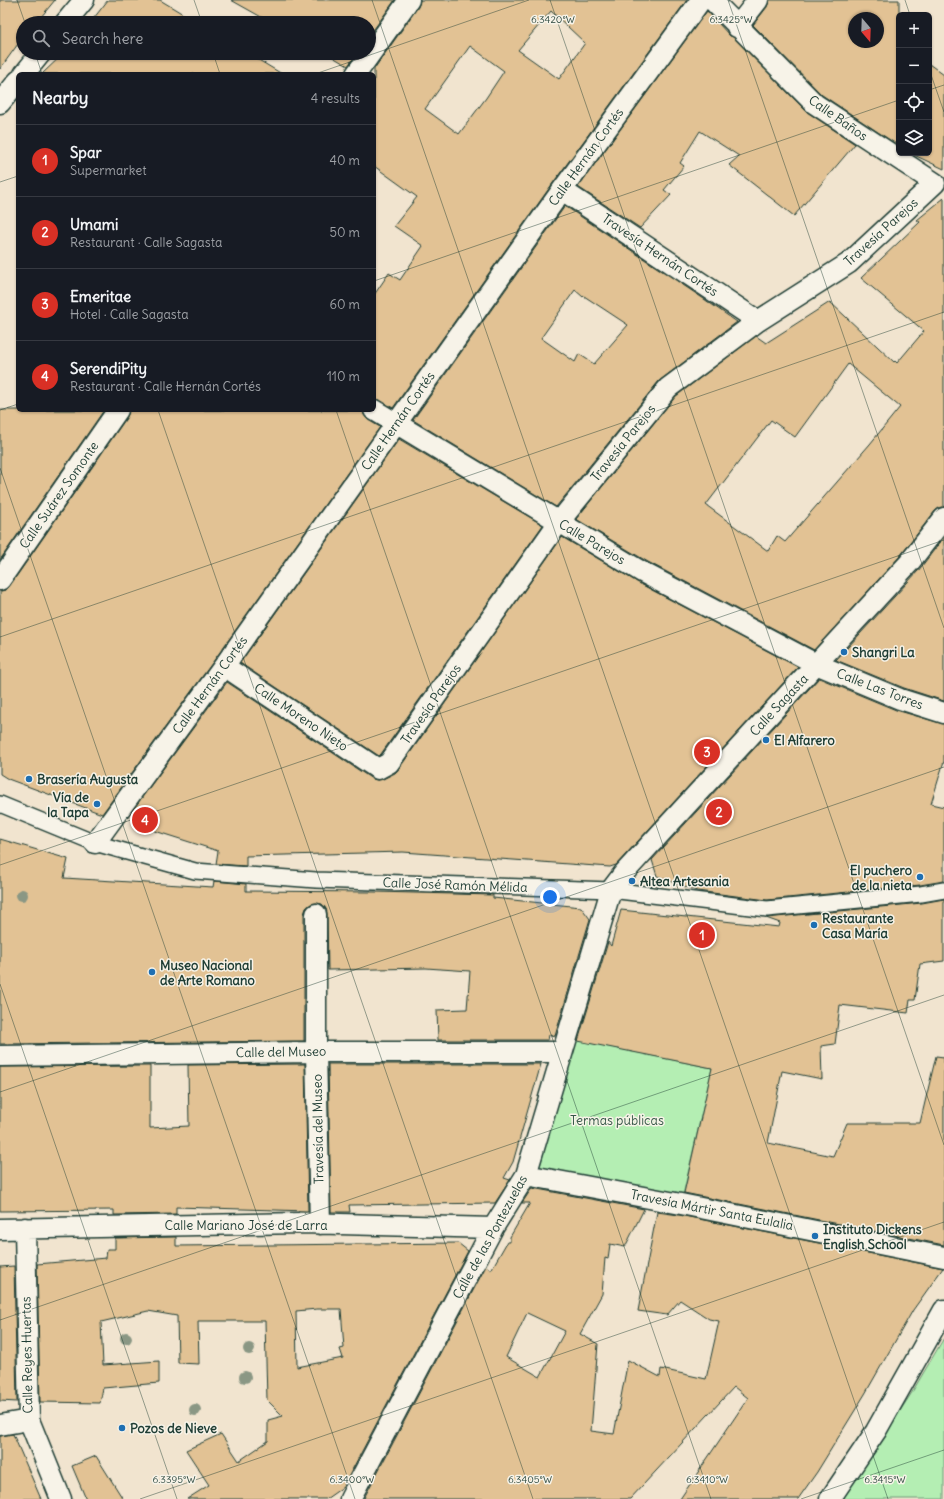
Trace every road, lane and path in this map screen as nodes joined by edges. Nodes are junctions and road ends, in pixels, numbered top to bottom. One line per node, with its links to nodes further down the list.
1 (84, 0): 6 (street)
2 (409, 0): 8 (street)
3 (701, 0): 16 (street, Calle Hernán Cortés)
4 (712, 0): 7 (street, Calle Baños)
5 (758, 0): 7 (street)
6 (71, 16)
7 (738, 27): 15 (street, Calle Baños)
8 (376, 46)
9 (35, 60): 11 (street)
10 (366, 60): 12 (street)
11 (26, 72)
12 (357, 72)
13 (16, 83): 14 (street)
14 (0, 103)
15 (939, 184): 17 (street, Travesía Parejos)
16 (562, 190): 17 (street, Travesía Hernán Cortés); 20 (street, Calle Hernán Cortés)
17 (758, 321): 22 (street, Travesía Parejos)
18 (376, 411): 20 (street, Calle Parejos)
19 (117, 412): 23 (street, Calle Suárez Somonte)
20 (396, 424): 22 (street, Calle Parejos); 25 (street, Calle Hernán Cortés)
21 (944, 518): 24 (street, Calle Sagasta)
22 (559, 522): 24 (street, Calle Parejos); 27 (street, Travesía Parejos)
23 (0, 580)
24 (816, 664): 26 (street, Calle Las Torres); 30 (street, Calle Sagasta)
25 (224, 666): 27 (street, Calle Moreno Nieto); 29 (street, Calle Hernán Cortés)
26 (944, 714)
27 (378, 769)
28 (0, 804): 29 (street, Calle José Ramón Mélida)
29 (95, 843): 30 (street, Calle José Ramón Mélida)
30 (611, 890): 31 (street, Calle José Ramón Mélida); 34 (street, Calle de las Pontezuelas)
31 (944, 890)
32 (316, 914): 33 (street, Travesía del Museo)
33 (316, 1052): 34 (street, Calle del Museo); 35 (street, Calle del Museo); 37 (street, Travesía del Museo)
34 (562, 1052): 36 (street, Calle de las Pontezuelas)
35 (0, 1056)
36 (526, 1175): 39 (street, Calle de las Pontezuelas); 41 (street, Travesía Mártir Santa Eulalia)
37 (320, 1224): 38 (street, Calle Mariano José de Larra); 39 (street, Calle Mariano José de Larra)
38 (25, 1228): 40 (street, Calle Mariano José de Larra); 43 (street, Calle Reyes Huertas)
39 (493, 1228): 46 (street, Calle de las Pontezuelas)
40 (0, 1229)
41 (944, 1257)
42 (944, 1310): 47 (street)
43 (29, 1420): 44 (street); 45 (street, Calle Reyes Huertas)
44 (0, 1425)
45 (61, 1499)
46 (350, 1499)
47 (830, 1499)

